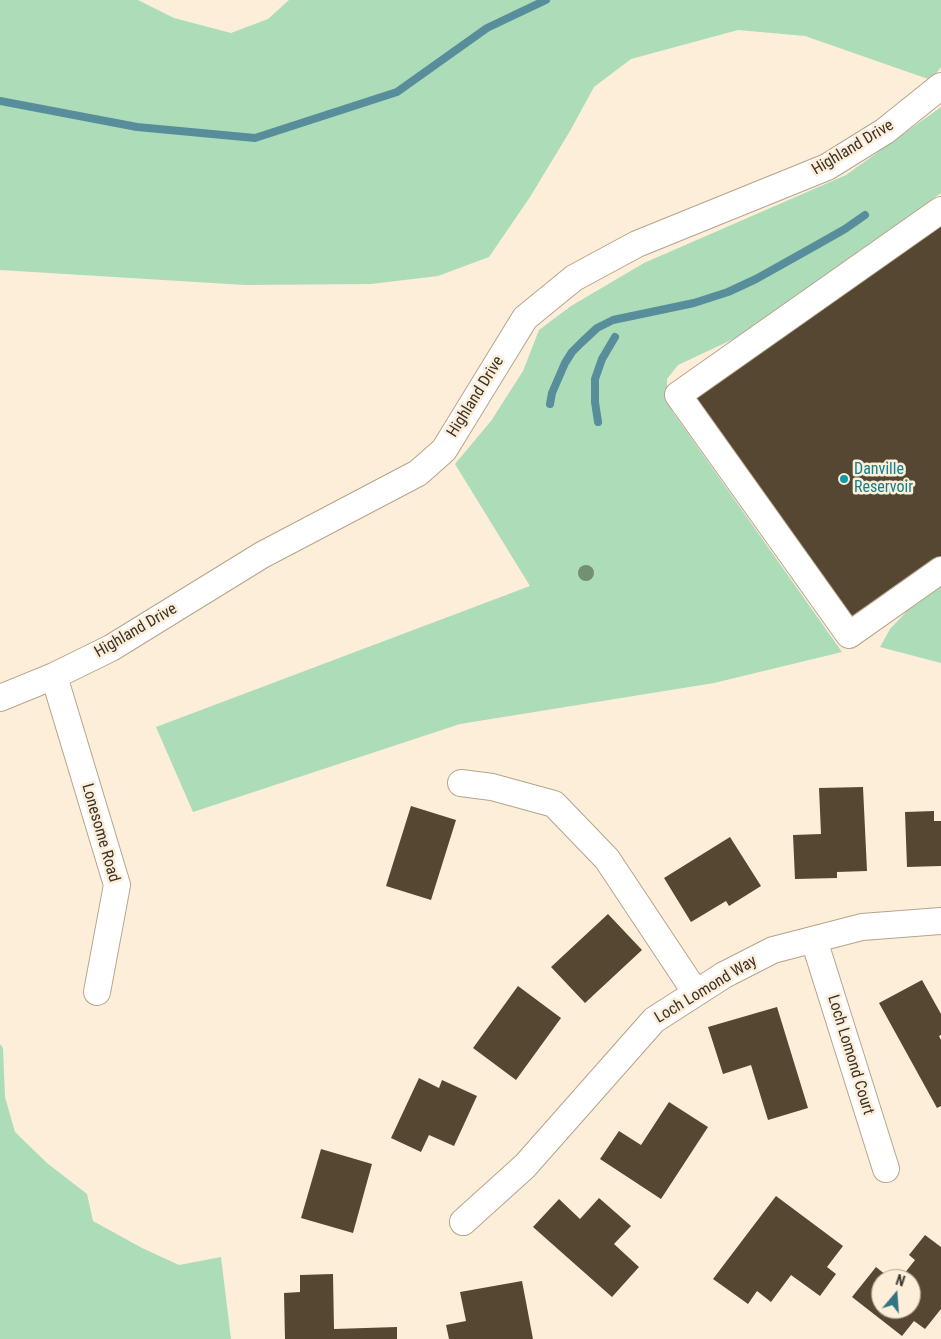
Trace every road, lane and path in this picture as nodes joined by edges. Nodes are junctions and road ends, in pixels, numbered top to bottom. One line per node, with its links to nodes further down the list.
1 (941, 86): 4 (street, Highland Drive)
2 (941, 210): 3 (street)
3 (941, 570)
4 (54, 676): 5 (street, Highland Drive); 9 (street, Lonesome Road)
5 (0, 698)
6 (461, 784): 10 (street)
7 (941, 921): 8 (street, Loch Lomond Way)
8 (814, 940): 10 (street, Loch Lomond Way); 11 (street, Loch Lomond Court)
9 (97, 992)
10 (696, 993): 12 (street, Loch Lomond Way)
11 (886, 1169)
12 (463, 1222)

